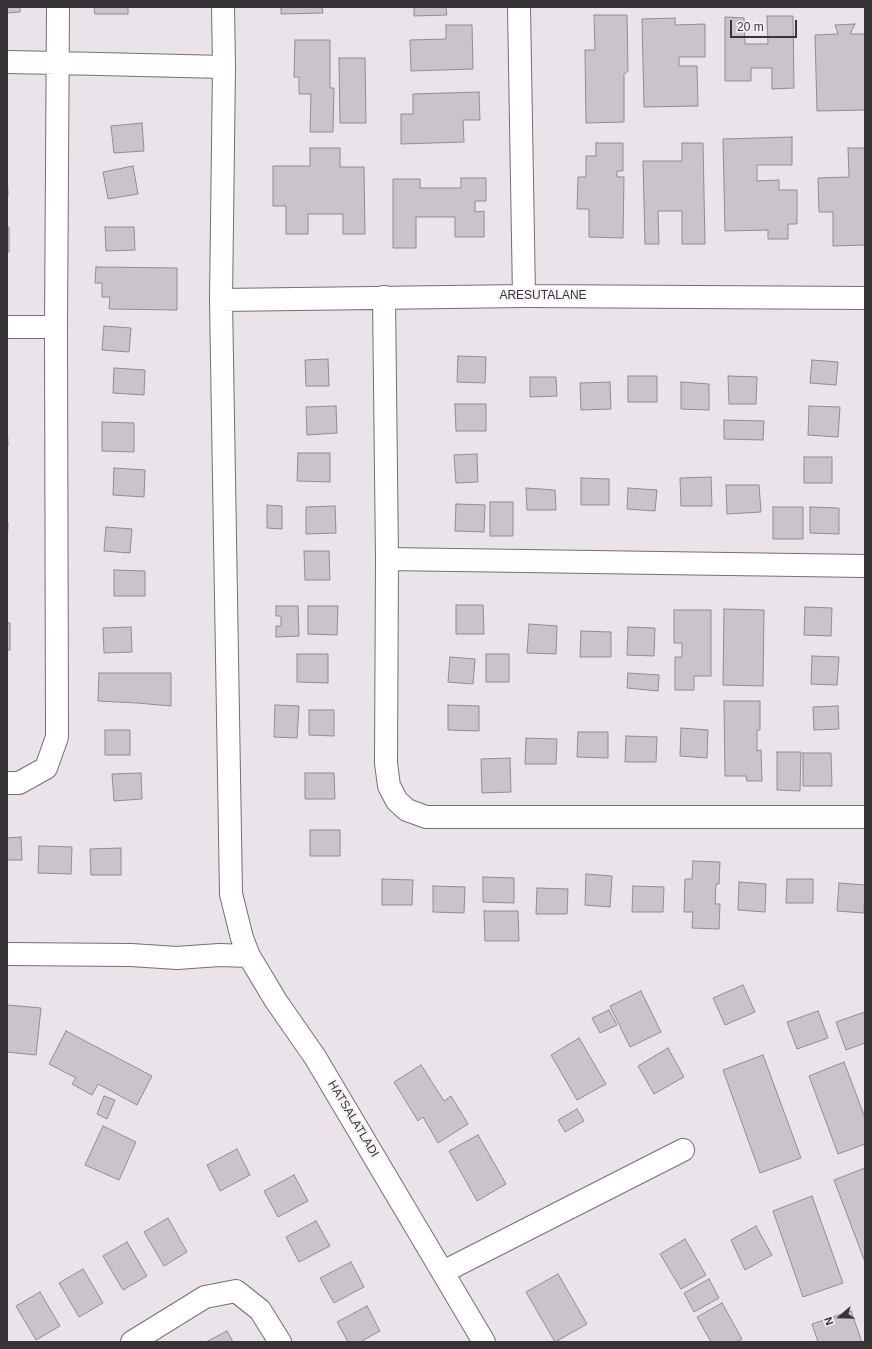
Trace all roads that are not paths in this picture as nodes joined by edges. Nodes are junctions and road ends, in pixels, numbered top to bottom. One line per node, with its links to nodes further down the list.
1 (58, 7): 5 (street)
2 (223, 7): 6 (street, HATSALATLADI)
3 (519, 7): 7 (street)
4 (7, 62): 5 (street)
5 (58, 63): 6 (street); 12 (street)
6 (224, 67): 10 (street, HATSALATLADI)
7 (524, 296): 8 (street, ARESUTALANE); 9 (street, ARESUTALANE)
8 (384, 297): 10 (street, ARESUTALANE); 13 (street)
9 (865, 298)
10 (221, 300): 18 (street, HATSALATLADI)
11 (7, 327): 12 (street)
12 (56, 327): 15 (street)
13 (386, 558): 14 (street); 16 (street)
14 (865, 566)
15 (7, 783)
16 (865, 817)
17 (7, 954): 18 (street)
18 (249, 956): 20 (street, HATSALATLADI)
19 (683, 1150): 20 (street)
20 (443, 1272): 23 (street, HATSALATLADI)
21 (132, 1342): 22 (street)
22 (280, 1342)
23 (484, 1342)

